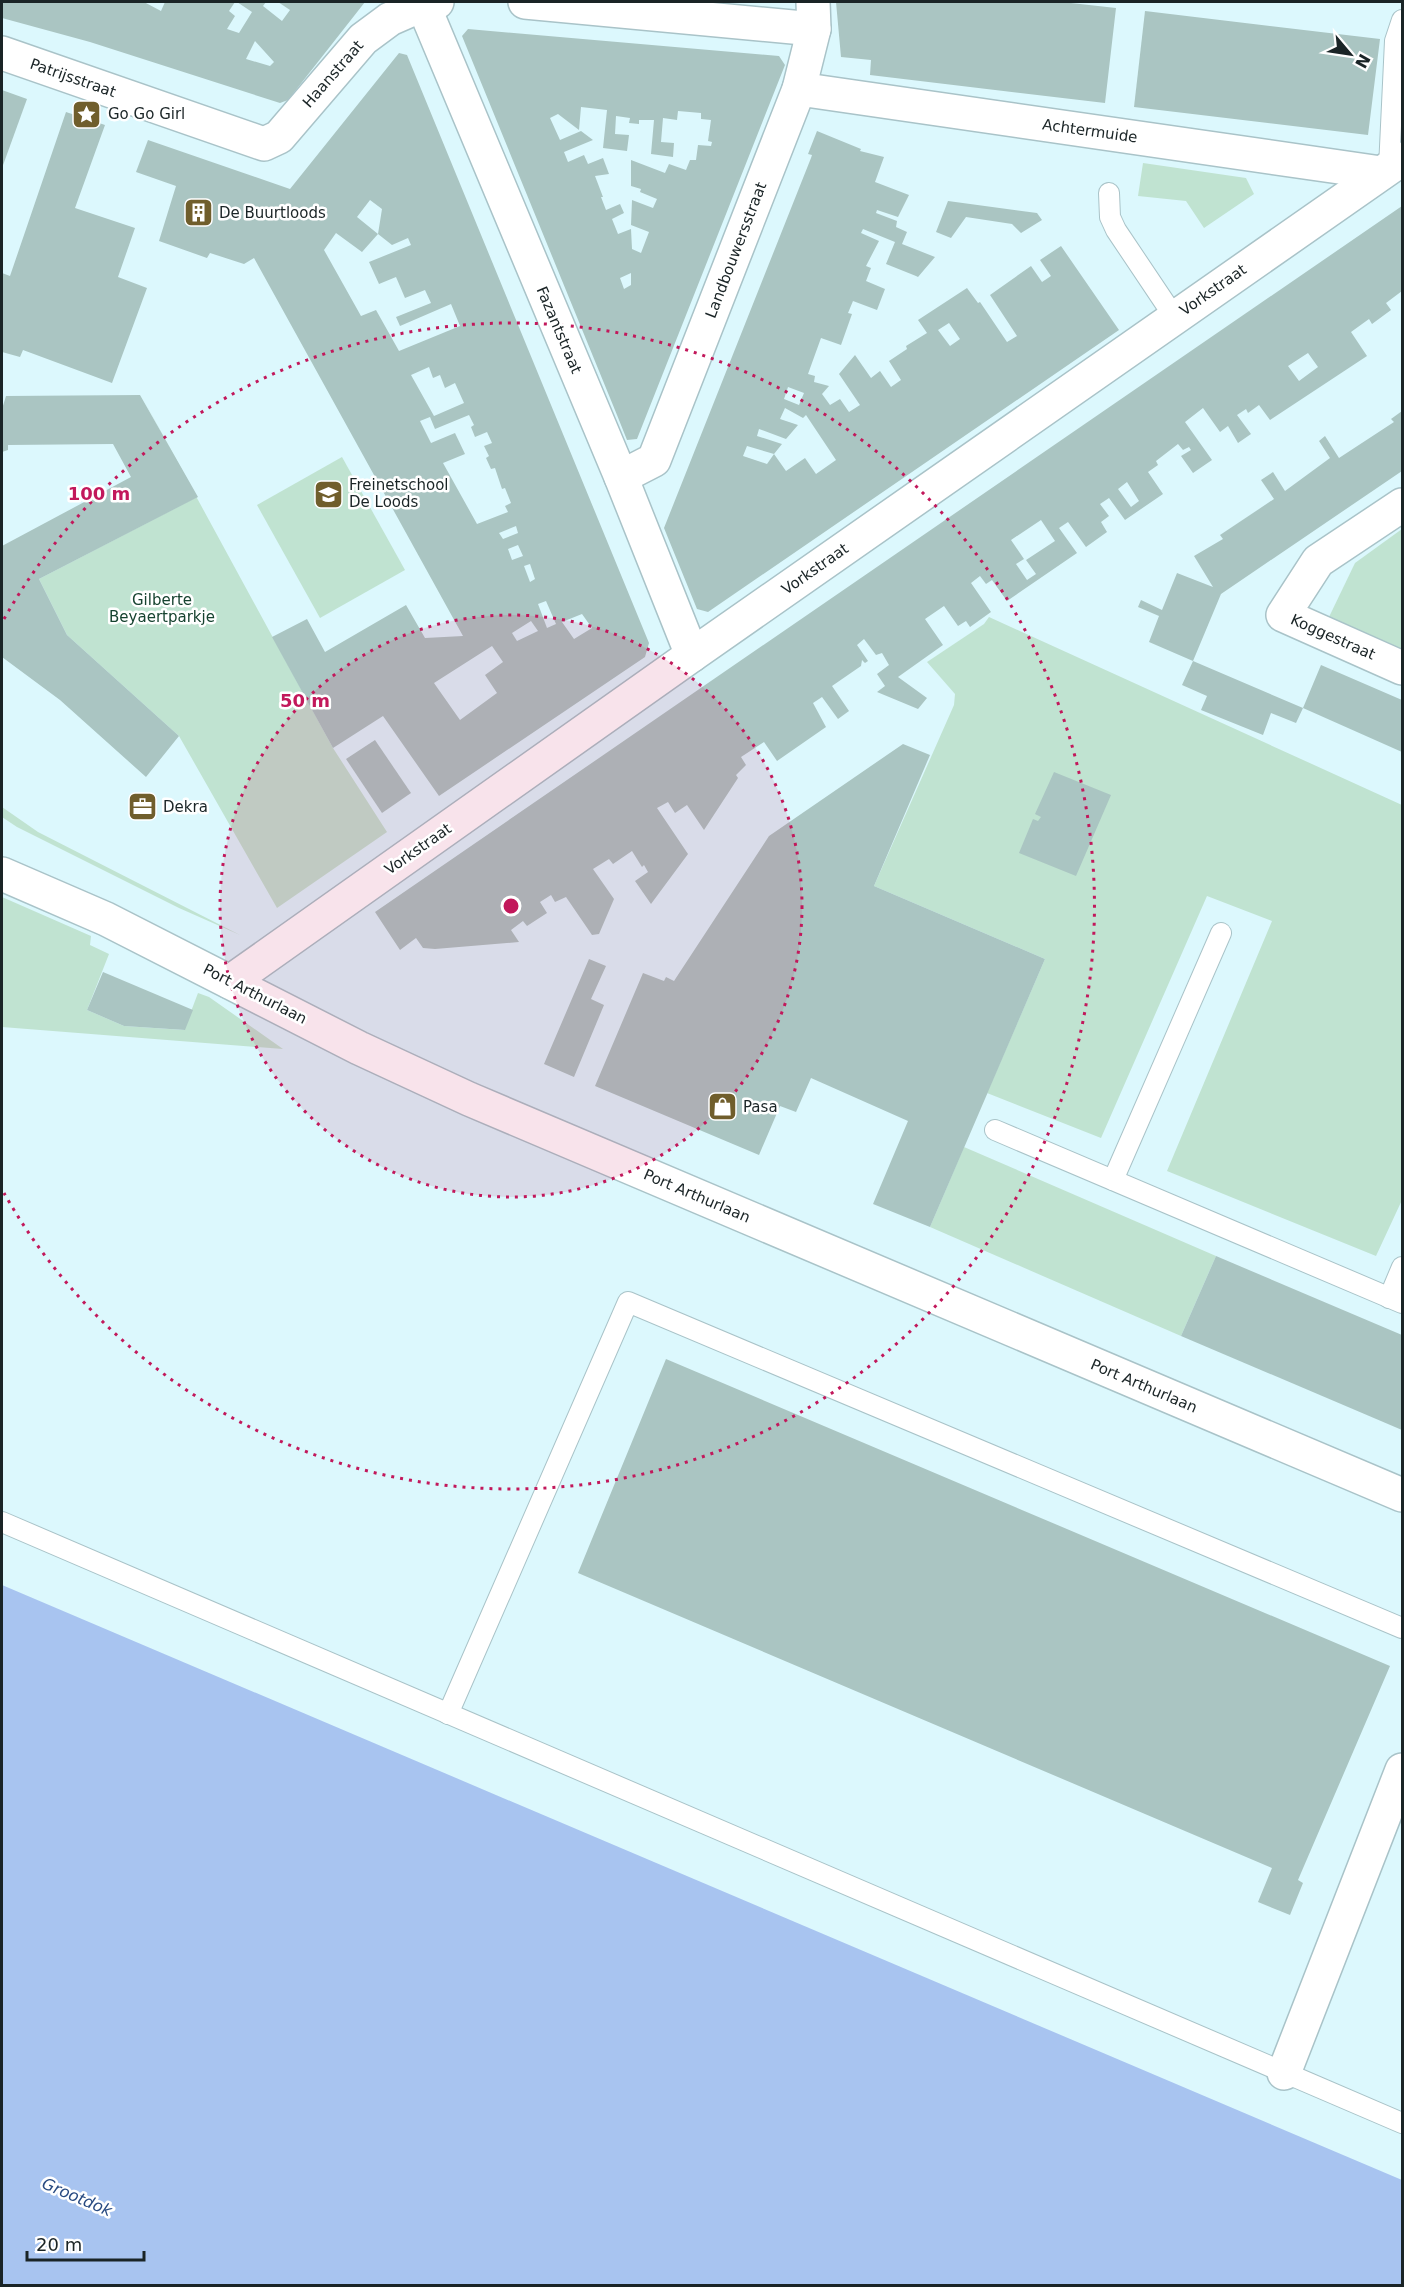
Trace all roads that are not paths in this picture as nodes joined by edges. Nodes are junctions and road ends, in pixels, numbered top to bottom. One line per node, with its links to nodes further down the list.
1 (525, 2): 3 (street)
2 (427, 3): 7 (street, Haanstraat); 11 (street, Fazantstraat)
3 (813, 15): 6 (street, Landbouwersstraat)
4 (1402, 20): 8 (lane)
5 (2, 53): 7 (street, Patrijsstraat)
6 (800, 89): 8 (street, Achtermuide); 11 (street, Landbouwersstraat)
7 (279, 137)
8 (1391, 167): 10 (street, Vorkstraat)
9 (1108, 193): 10 (lane)
10 (1174, 318): 13 (street, Vorkstraat)
11 (621, 477): 13 (street, Fazantstraat)
12 (1402, 505): 14 (street, Koggestraat)
13 (692, 655): 17 (street, Vorkstraat)
14 (1402, 668)
15 (2, 874): 17 (street, Port Arthurlaan)
16 (1221, 933): 19 (lane)
17 (230, 982): 22 (street, Port Arthurlaan)
18 (995, 1130): 19 (lane)
19 (1113, 1180): 21 (lane)
20 (1402, 1267): 21 (lane)
21 (1396, 1300)
22 (1402, 1495)
23 (2, 1522): 25 (lane)
24 (1402, 1628): 25 (lane)
25 (448, 1714): 27 (lane)
26 (1402, 1770): 27 (street)
27 (1284, 2073): 28 (lane)
28 (1402, 2123)

